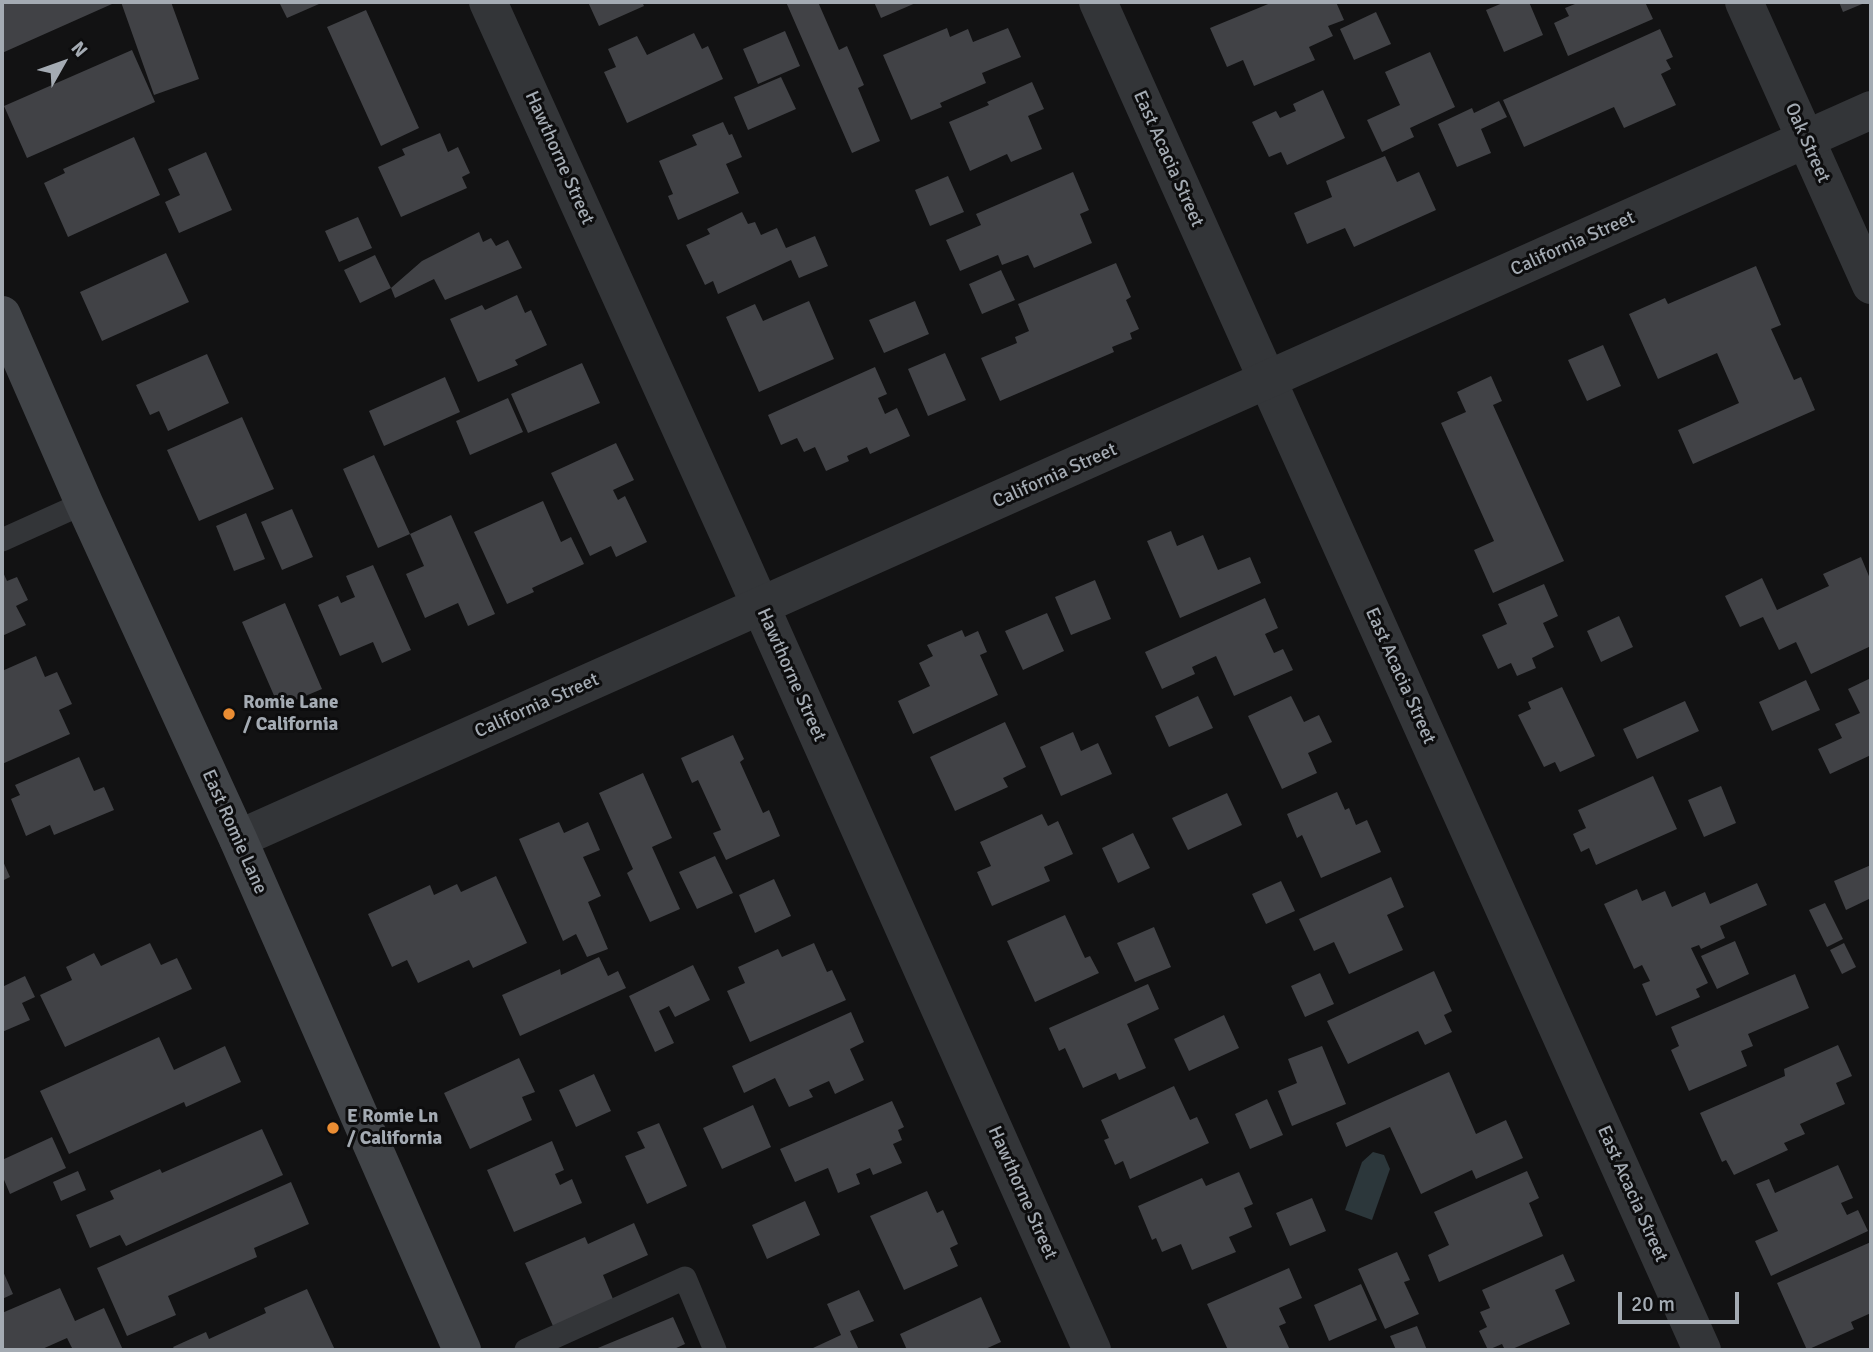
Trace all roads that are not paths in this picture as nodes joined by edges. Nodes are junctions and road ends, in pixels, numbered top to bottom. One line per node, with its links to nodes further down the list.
1 (488, 2): 11 (street, Hawthorne Street)
2 (1098, 2): 8 (street, East Acacia Street)
3 (1744, 2): 5 (street, Oak Street)
4 (1871, 110): 5 (street, California Street)
5 (1806, 140): 6 (street, Oak Street); 8 (street, California Street)
6 (1871, 285)
7 (2, 315): 9 (main road, East Romie Lane)
8 (1267, 380): 11 (street, California Street); 17 (street, East Acacia Street)
9 (85, 503): 10 (lane); 12 (main road, East Romie Lane)
10 (2, 540)
11 (761, 607): 12 (street, California Street); 16 (street, Hawthorne Street)
12 (238, 839): 13 (main road, East Romie Lane)
13 (462, 1350)
14 (526, 1350): 15 (lane)
15 (715, 1350)
16 (1092, 1350)
17 (1702, 1350)

